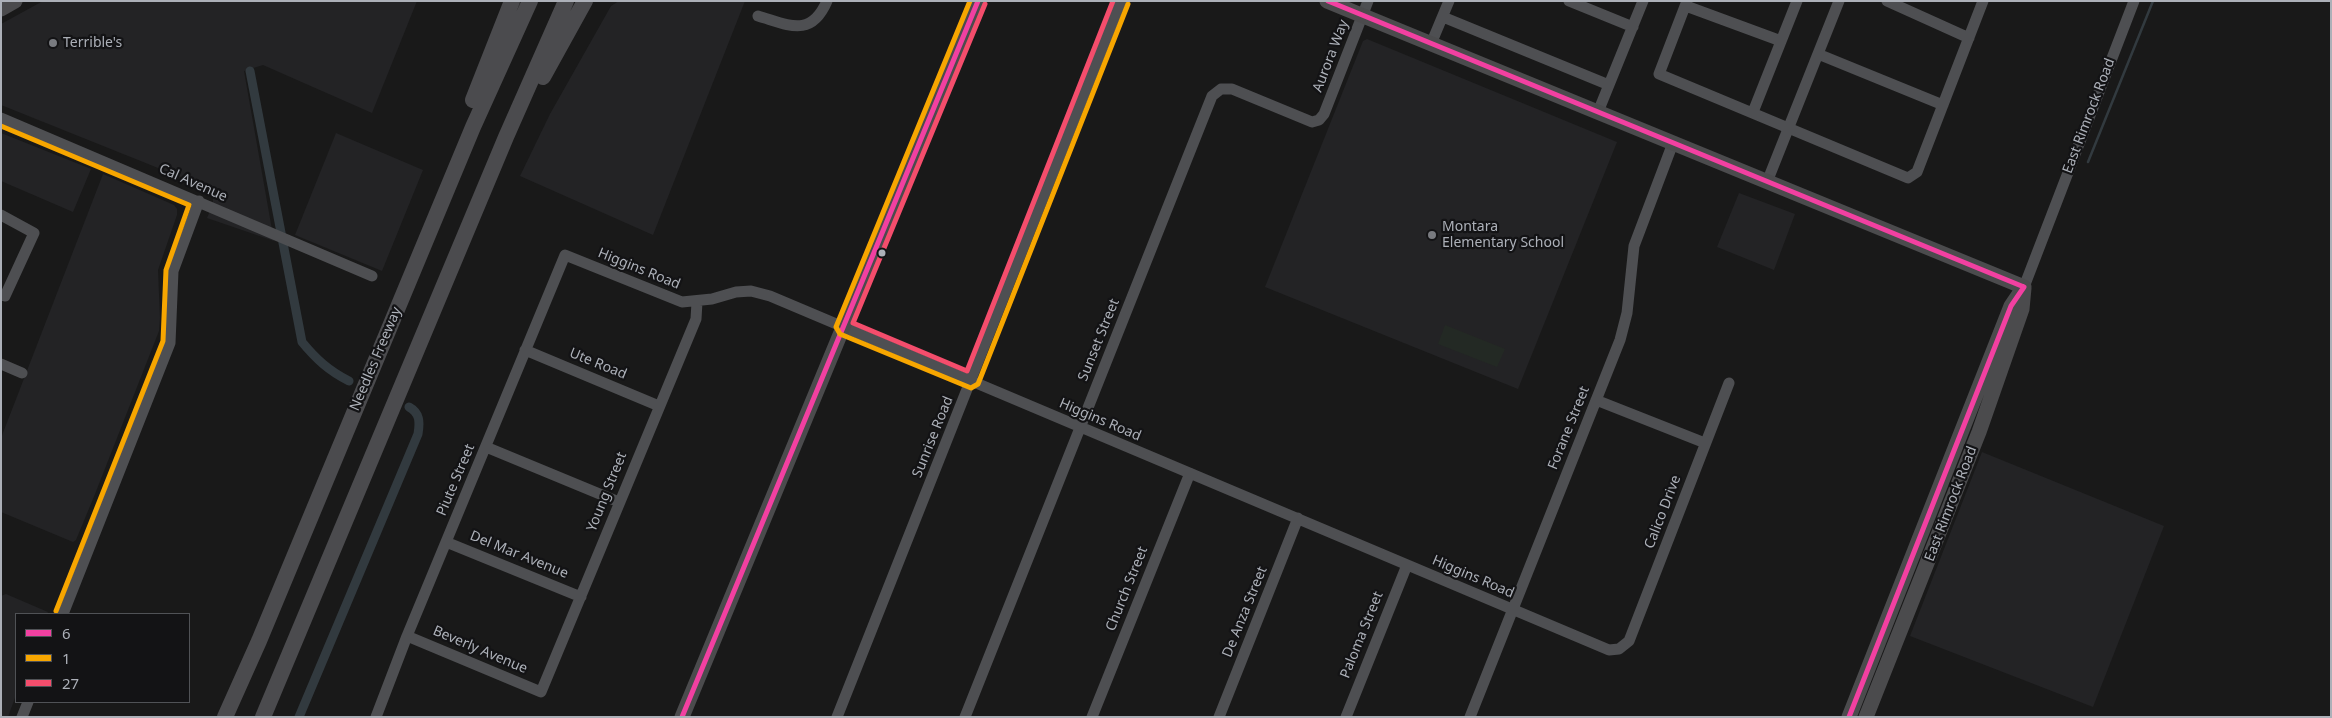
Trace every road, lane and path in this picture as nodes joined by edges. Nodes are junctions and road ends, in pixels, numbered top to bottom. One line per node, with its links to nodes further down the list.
1 (15, 1): 20 (main road)
2 (512, 1): 42 (highway)
3 (530, 1): 42 (highway, Needles Freeway)
4 (566, 1): 40 (highway)
5 (585, 1): 40 (highway)
6 (827, 1): 21 (street)
7 (978, 1): 47 (main road)
8 (1121, 1): 51 (street, Sunrise Road)
9 (1327, 1): 22 (main road)
10 (1368, 1): 22 (street, Aurora Way)
11 (1450, 1): 23 (street)
12 (1569, 1): 24 (street)
13 (1643, 1): 24 (street)
14 (1796, 1): 26 (street)
15 (1839, 1): 28 (street)
16 (1887, 1): 25 (street)
17 (1983, 1): 25 (street)
18 (2134, 1): 44 (street, East Rimrock Road)
19 (1686, 3): 26 (street); 33 (street)
20 (1, 9)
21 (758, 16)
22 (1363, 16): 27 (main road); 30 (street, Aurora Way)
23 (1443, 17): 27 (street); 29 (street)
24 (1633, 27): 29 (street)
25 (1969, 38): 31 (street)
26 (1781, 41): 33 (street)
27 (1431, 44): 32 (main road)
28 (1818, 54): 31 (street); 35 (street)
29 (1609, 85): 32 (street)
30 (1221, 89): 55 (street, Sunset Street)
31 (1942, 106): 35 (street)
32 (1598, 112): 36 (main road)
33 (1753, 112): 35 (street)
34 (1, 118): 38 (street, Cal Avenue)
35 (1788, 128): 37 (street)
36 (1673, 143): 37 (main road); 53 (street, Forane Street)
37 (1767, 182): 44 (main road)
38 (199, 201): 43 (street, Cal Avenue); 65 (street)
39 (1, 215): 45 (street)
40 (473, 215): 73 (highway)
41 (565, 255): 46 (street, Higgins Road); 48 (street, Piute Street)
42 (415, 265): 72 (highway, Needles Freeway)
43 (372, 276)
44 (2024, 287): 81 (main road, East Rimrock Road); 82 (main road, East Rimrock Road)
45 (1, 295)
46 (696, 302): 47 (street, Higgins Road); 54 (street, Young Street)
47 (843, 327): 51 (street, Higgins Road); 75 (main road)
48 (525, 350): 54 (street, Ute Road); 57 (street, Piute Street)
49 (1, 364): 50 (street)
50 (22, 373)
51 (971, 381): 55 (street, Higgins Road); 76 (street, Sunrise Road)
52 (1729, 383): 56 (street, Calico Drive)
53 (1596, 400): 56 (street); 64 (street, Forane Street)
54 (659, 406): 59 (street, Young Street)
55 (1080, 428): 58 (street, Higgins Road); 77 (street, Sunset Street)
56 (1705, 443): 67 (street, Calico Drive)
57 (486, 447): 59 (street); 61 (street, Piute Street)
58 (1190, 473): 60 (street, Higgins Road); 70 (street, Church Street)
59 (620, 502): 63 (street, Young Street)
60 (1298, 518): 62 (street, Higgins Road); 78 (street, De Anza Street)
61 (446, 542): 63 (street, Del Mar Avenue); 66 (street, Piute Street)
62 (1407, 565): 64 (street, Higgins Road); 79 (street, Paloma Street)
63 (580, 596): 68 (street, Young Street)
64 (1513, 610): 67 (street, Higgins Road); 80 (street, Forane Street)
65 (63, 613)
66 (407, 636): 68 (street, Beverly Avenue); 74 (street, Piute Street)
67 (1619, 649)
68 (541, 692)
69 (28, 703): 71 (street)
70 (1093, 716)
71 (22, 717)
72 (225, 717)
73 (263, 717)
74 (376, 717)
75 (682, 717)
76 (837, 717)
77 (965, 717)
78 (1219, 717)
79 (1346, 717)
80 (1470, 717)
81 (1849, 717)
82 (1866, 717)

